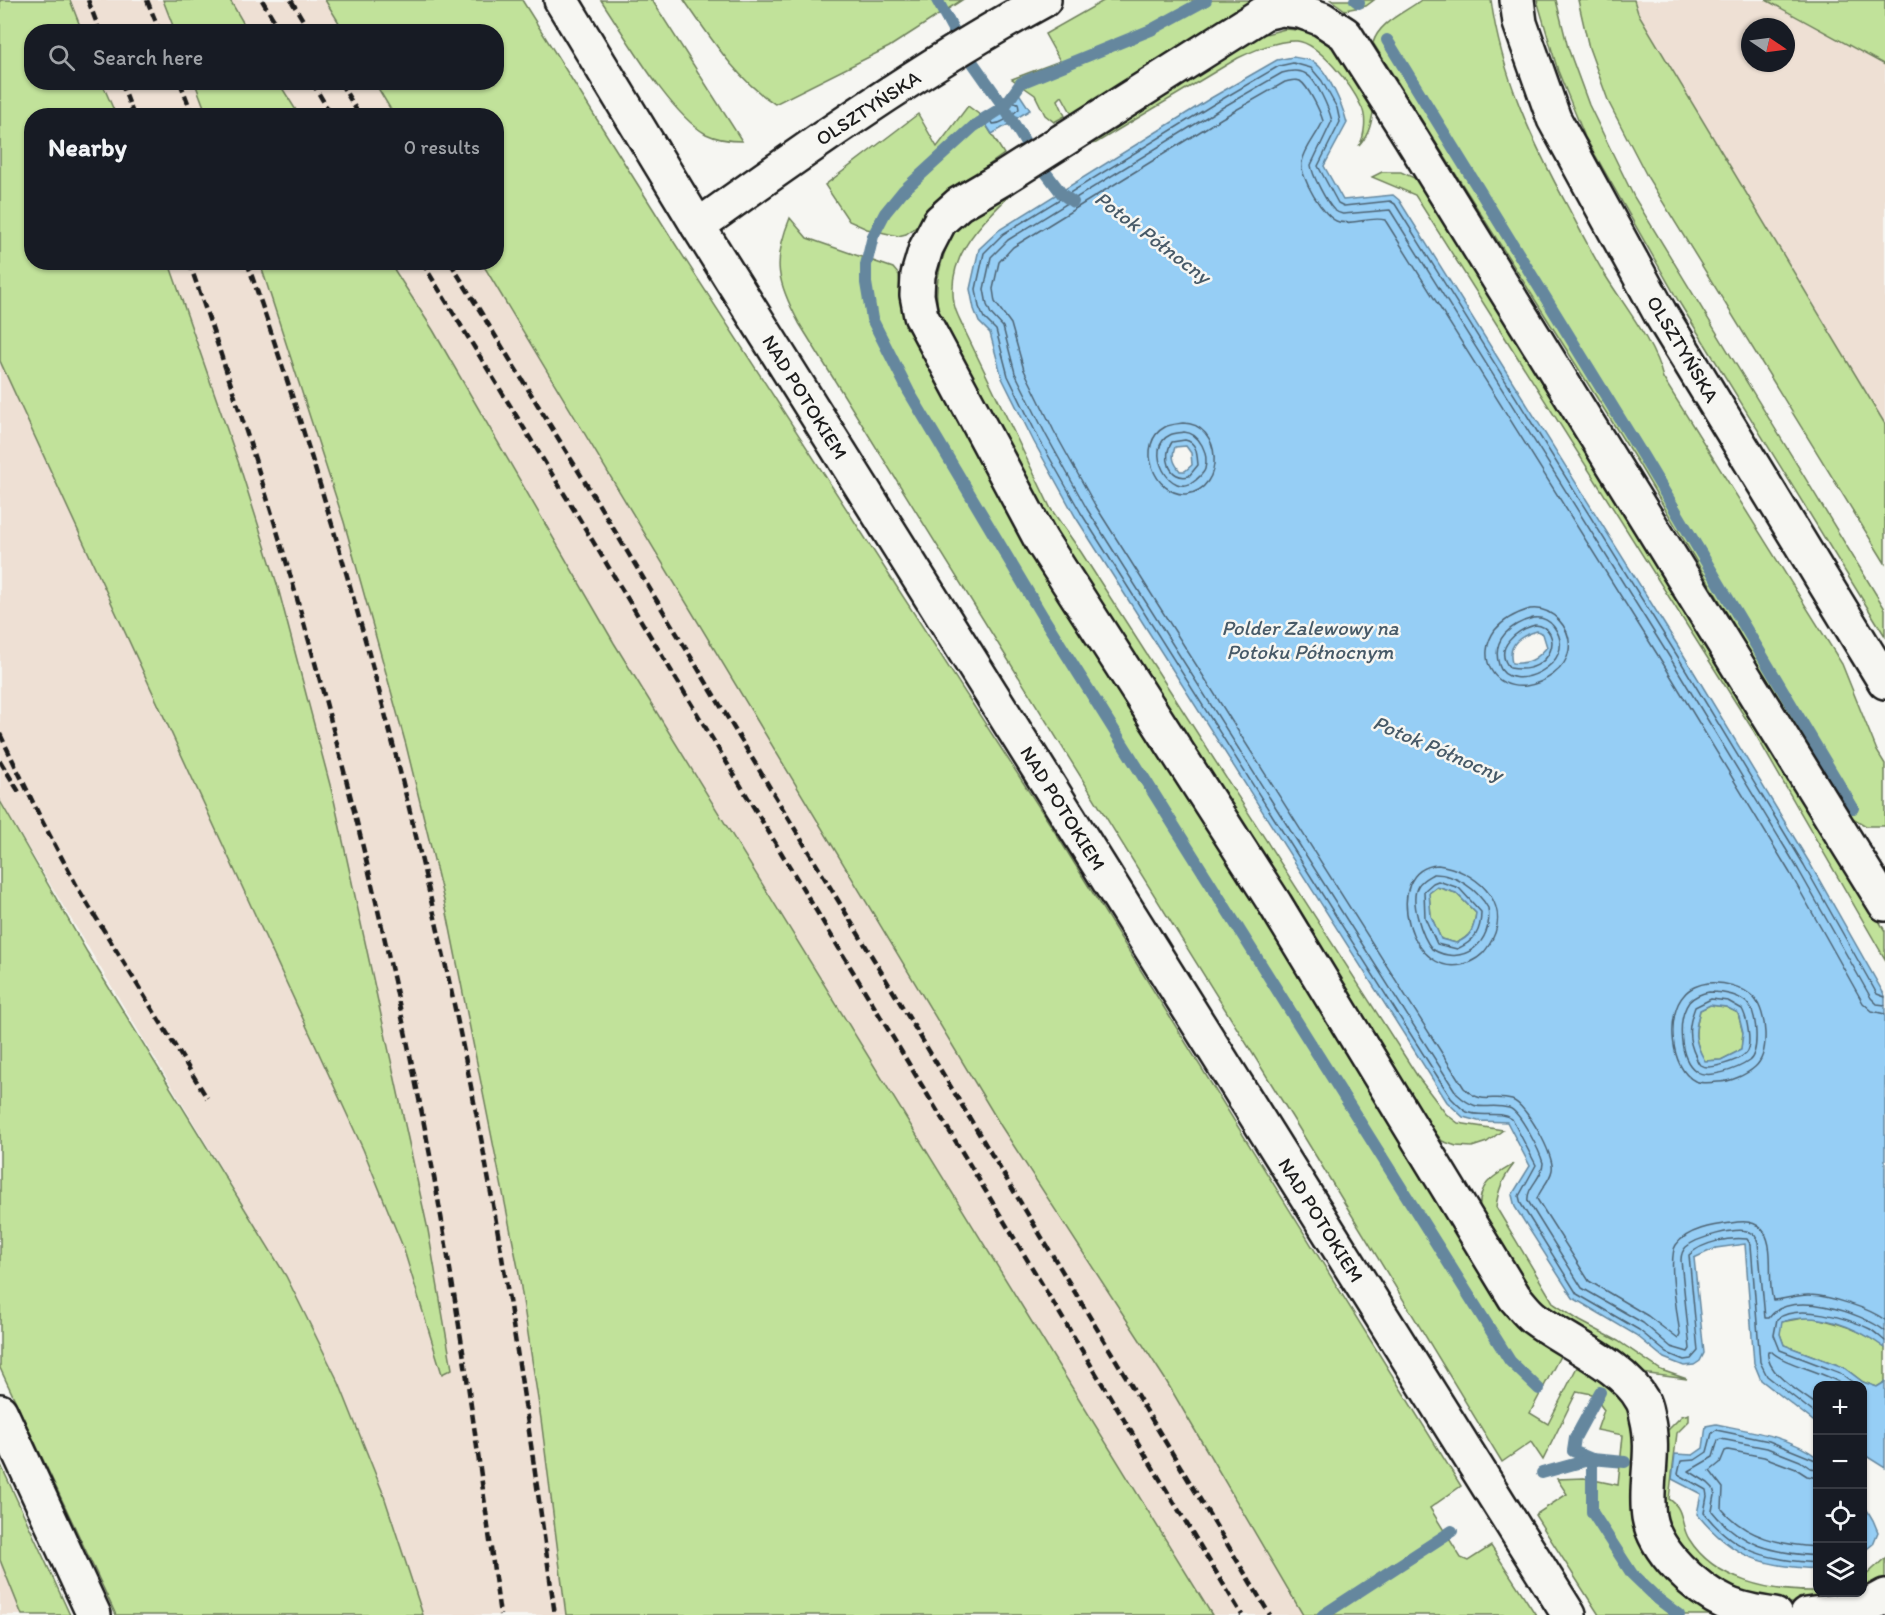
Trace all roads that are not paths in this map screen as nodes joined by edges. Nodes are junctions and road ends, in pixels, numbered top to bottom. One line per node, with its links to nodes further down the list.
1 (561, 0): 4 (street, NAD POTOKIEM)
2 (1044, 0): 4 (street, OLSZTYŃSKA)
3 (1517, 0): 5 (street, OLSZTYŃSKA)
4 (698, 226): 10 (street, NAD POTOKIEM)
5 (1885, 682)
6 (1881, 889): 11 (street)
7 (0, 1411): 9 (street)
8 (1885, 1596): 12 (street)
9 (94, 1615)
10 (1569, 1615)
11 (1775, 1615)
12 (1806, 1615)

